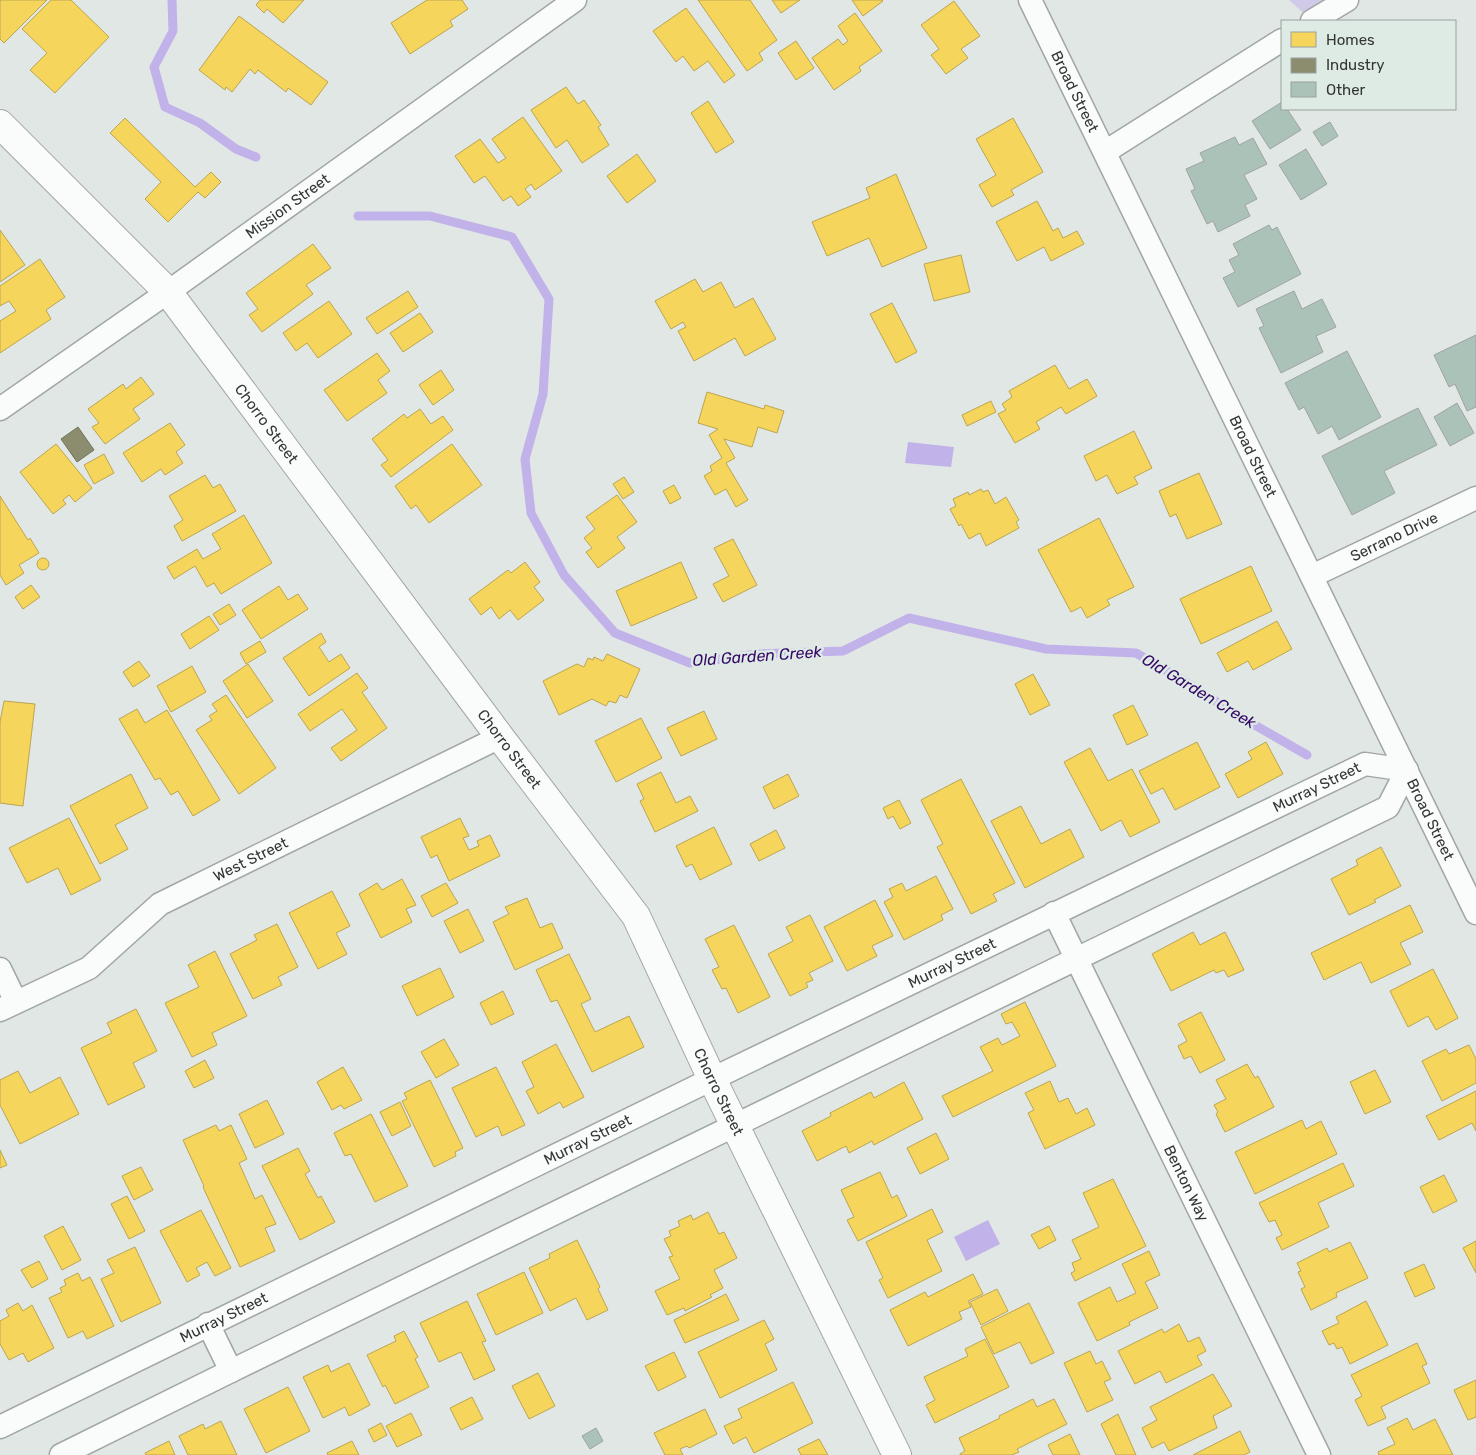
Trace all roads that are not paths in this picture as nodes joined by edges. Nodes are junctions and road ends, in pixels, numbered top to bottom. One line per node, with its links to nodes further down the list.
1 (574, 0): 8 (street, Mission Street)
2 (1030, 0): 7 (street, Broad Street)
3 (1347, 0): 4 (street)
4 (1314, 20)
5 (1281, 41): 7 (street)
6 (0, 124): 8 (street, Chorro Street)
7 (1105, 152): 11 (street, Broad Street)
8 (168, 292): 9 (street, Mission Street); 12 (street, Chorro Street)
9 (0, 409)
10 (1476, 498): 11 (street, Serrano Drive)
11 (1312, 576): 13 (street, Broad Street)
12 (500, 737): 18 (street, West Street); 19 (street, Chorro Street)
13 (1407, 770): 14 (street, Murray Street); 15 (street, Broad Street); 16 (street)
14 (1054, 913): 16 (street, Benton Way); 19 (street, Murray Street)
15 (1476, 913)
16 (1077, 959): 20 (street); 26 (street, Benton Way)
17 (0, 969): 18 (street, West Street)
18 (8, 1006)
19 (712, 1079): 20 (street, Chorro Street); 21 (street, Murray Street)
20 (735, 1125): 22 (street); 25 (street, Chorro Street)
21 (208, 1324): 22 (street); 23 (street, Murray Street)
22 (231, 1371): 24 (street)
23 (0, 1427)
24 (61, 1455)
25 (897, 1455)
26 (1319, 1455)

